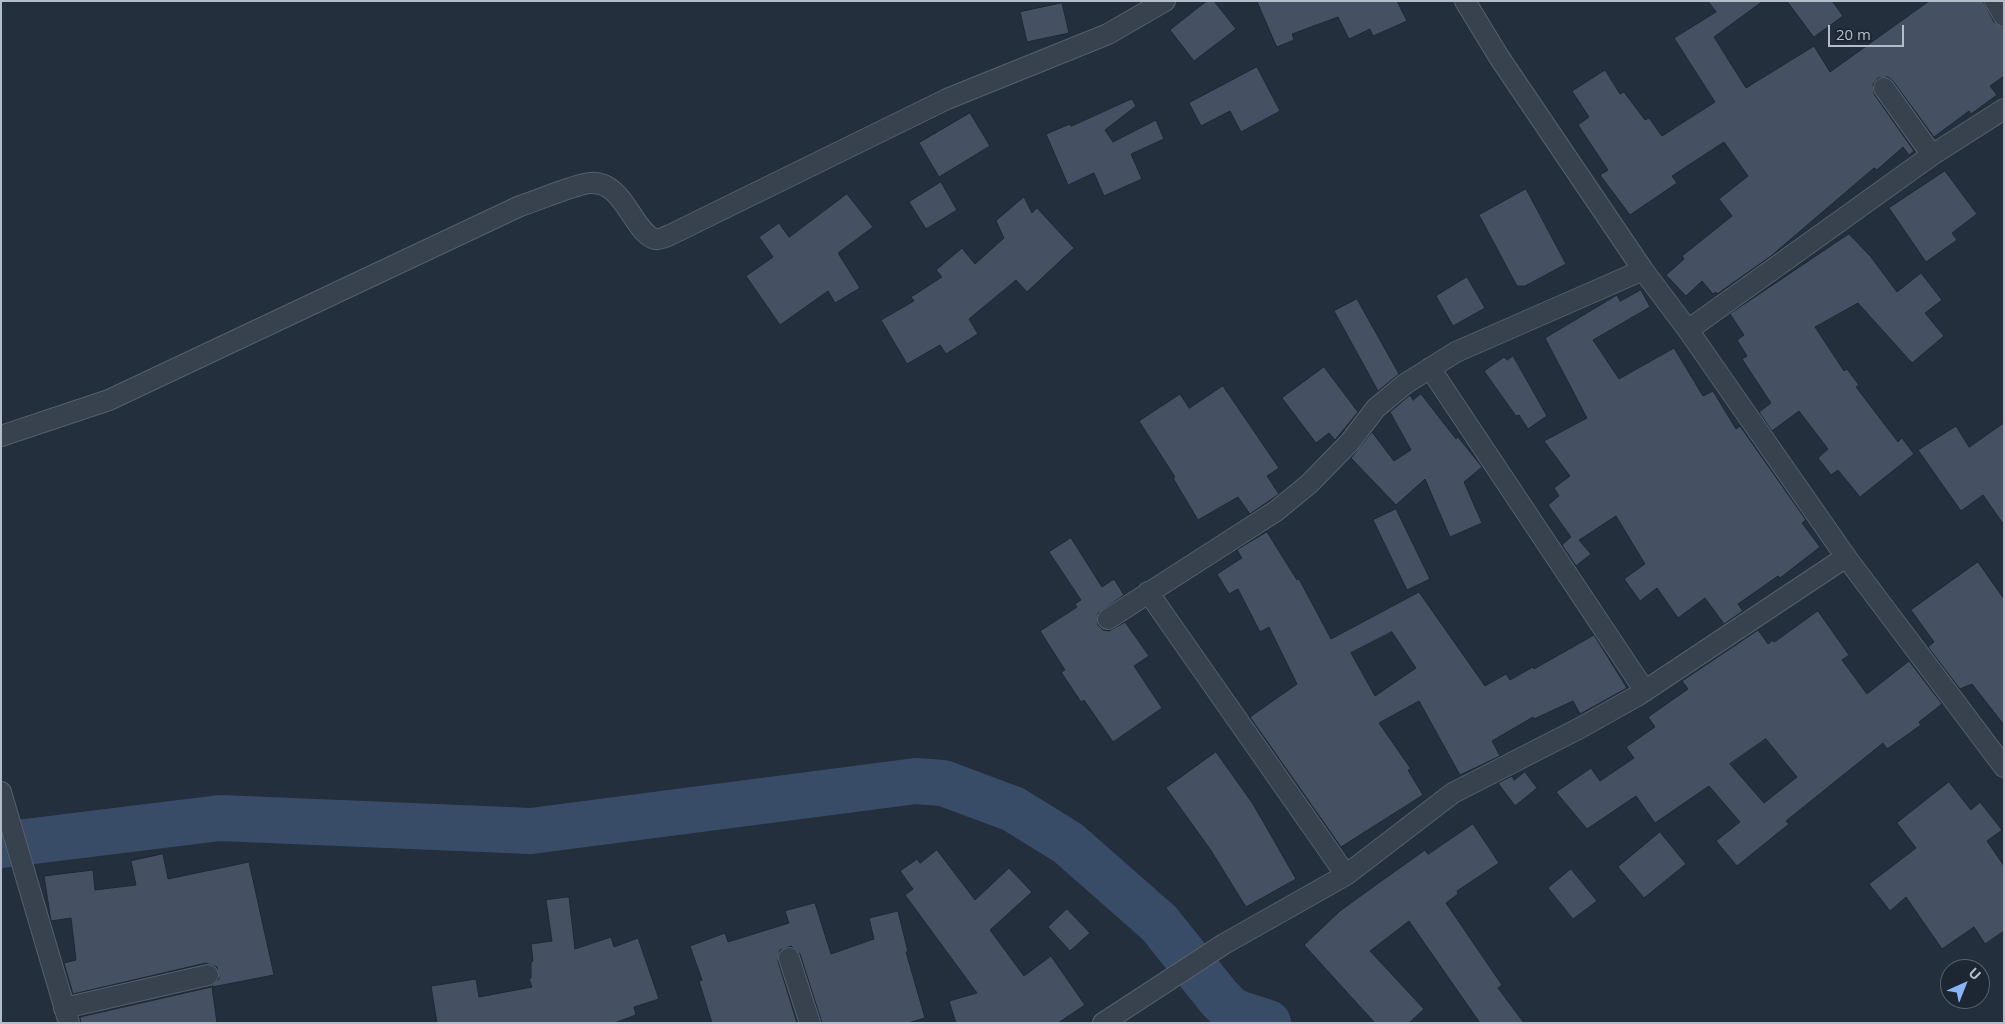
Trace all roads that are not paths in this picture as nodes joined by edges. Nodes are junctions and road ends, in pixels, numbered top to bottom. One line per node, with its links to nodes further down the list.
1 (1165, 1): 11 (street)
2 (1465, 1): 8 (street)
3 (1995, 1): 4 (street)
4 (2004, 16)
5 (1884, 88): 7 (street)
6 (2004, 109): 7 (street)
7 (1932, 155): 9 (street)
8 (1643, 270): 9 (street); 10 (street)
9 (1688, 330): 12 (street)
10 (1430, 368): 13 (street); 15 (street)
11 (1, 436)
12 (1846, 557): 15 (street); 16 (street)
13 (1148, 592): 14 (street); 18 (street)
14 (1108, 619)
15 (1645, 691): 18 (street)
16 (2004, 767)
17 (1, 792): 21 (street)
18 (1346, 874): 23 (street)
19 (789, 958): 22 (street)
20 (208, 975): 21 (street)
21 (66, 1015)
22 (810, 1023)
23 (1103, 1023)

